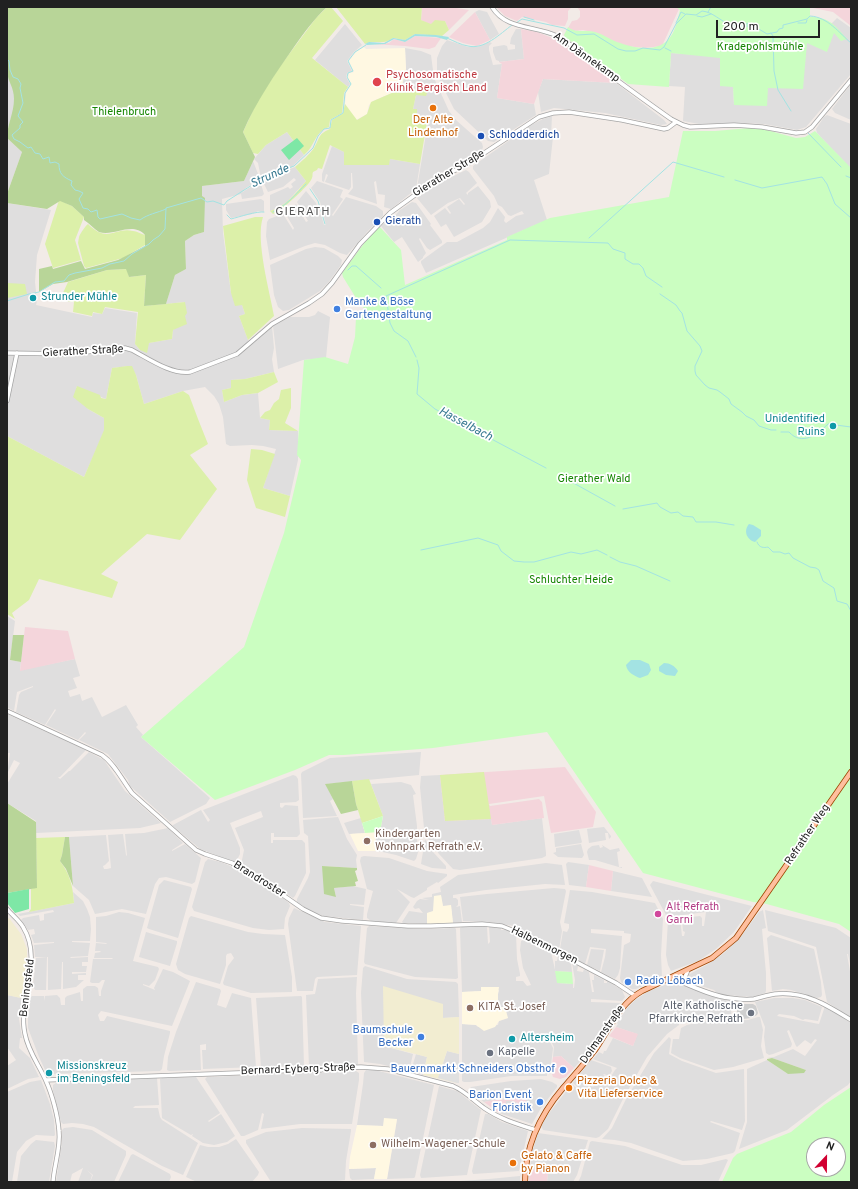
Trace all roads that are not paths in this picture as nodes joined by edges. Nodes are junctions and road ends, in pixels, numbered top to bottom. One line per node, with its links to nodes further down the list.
1 (492, 7): 3 (street, Am Dännekamp)
2 (851, 80): 3 (street)
3 (676, 122): 5 (street, Gierather Straße)
4 (7, 353): 5 (street, Gierather Straße)
5 (16, 353): 6 (street)
6 (7, 401)
7 (7, 711): 11 (street, Brandroster)
8 (851, 772): 9 (main road, Refrather Weg)
9 (765, 897): 12 (main road, Dolmanstraße)
10 (7, 909): 17 (street, Beningsfeld)
11 (398, 925): 15 (street, Halbenmorgen)
12 (688, 970): 13 (main road, Dolmanstraße); 14 (street)
13 (672, 978): 14 (street); 15 (main road, Dolmanstraße)
14 (686, 984): 16 (street)
15 (634, 995): 18 (main road, Dolmanstraße)
16 (851, 1020)
17 (46, 1080): 18 (street, Bernard-Eyberg-Straße); 19 (street, Beningsfeld)
18 (536, 1130): 20 (main road, Dolmanstraße)
19 (53, 1182)
20 (525, 1182)

